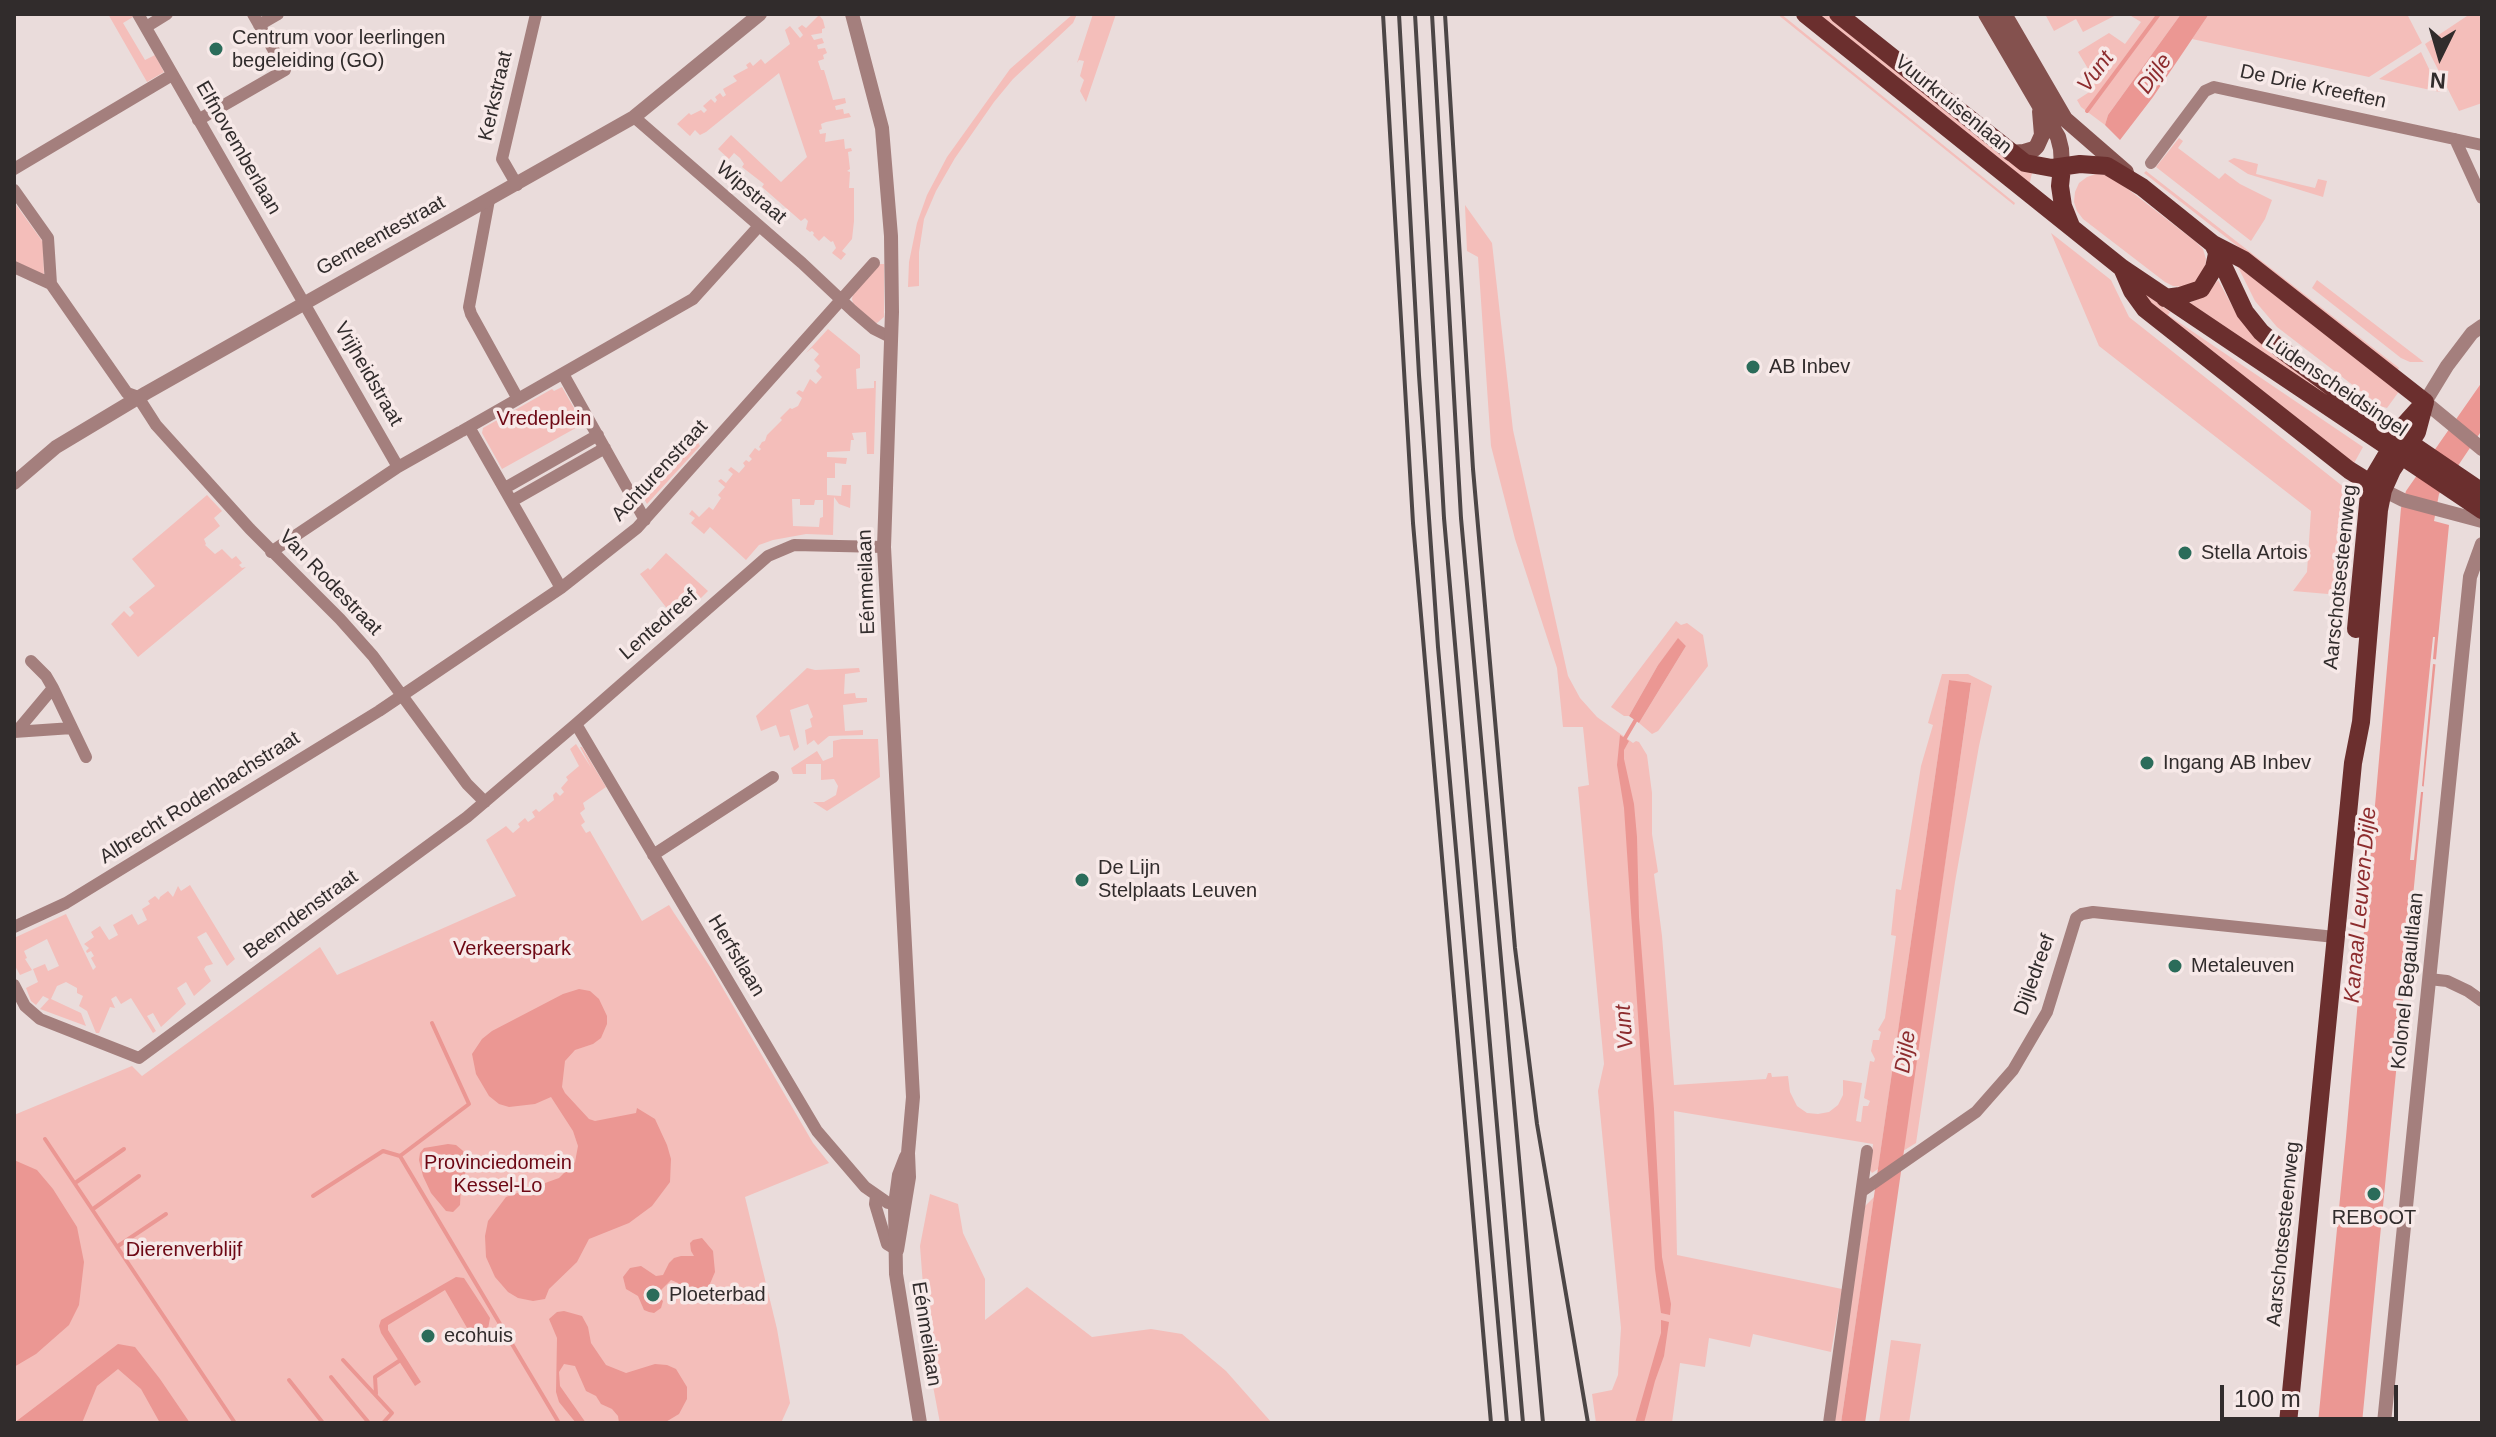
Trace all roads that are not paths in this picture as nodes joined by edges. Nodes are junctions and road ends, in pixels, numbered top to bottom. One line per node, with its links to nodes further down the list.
1 (138, 14): 12 (street, Elfnovemberlaan)
2 (167, 14): 12 (street)
3 (278, 14): 11 (street)
4 (536, 14): 24 (street, Kerkstraat)
5 (760, 14): 15 (street, Gemeentestraat)
6 (852, 14): 41 (street, Eénmeilaan)
7 (1805, 14): 31 (main road, Vuurkruisenlaan)
8 (1838, 14): 19 (main road, Vuurkruisenlaan)
9 (1986, 14): 14 (main road)
10 (2004, 14): 25 (main road)
11 (256, 20): 16 (street)
12 (146, 27): 13 (street, Elfnovemberlaan)
13 (172, 75): 16 (street, Elfnovemberlaan); 23 (street)
14 (2040, 105): 19 (main road); 22 (main road)
15 (634, 117): 24 (street, Gemeentestraat); 30 (street, Wipstraat)
16 (198, 120): 39 (street, Elfnovemberlaan)
17 (2455, 139): 18 (street, De Drie Kreeften); 20 (street, De Drie Kreeften); 28 (street)
18 (2482, 145)
19 (2010, 153): 22 (main road, Vuurkruisenlaan)
20 (2151, 163)
21 (2095, 164): 22 (main road, Vuurkruisenlaan); 25 (main road); 27 (main road)
22 (2062, 167): 27 (main road)
23 (14, 169)
24 (517, 185): 29 (street, Gemeentestraat)
25 (2142, 187): 32 (main road)
26 (14, 190): 36 (street)
27 (2062, 198): 31 (main road)
28 (2482, 198)
29 (489, 200): 39 (street, Gemeentestraat); 44 (street)
30 (759, 226): 38 (street, Wipstraat); 42 (street)
31 (2072, 229): 35 (main road, Vuurkruisenlaan)
32 (2215, 249): 37 (main road); 45 (main road); 46 (main road, Lüdenscheidsingel)
33 (874, 263): 38 (street)
34 (14, 267): 36 (street)
35 (2122, 268): 37 (main road, Lüdenscheidsingel); 53 (main road)
36 (51, 284): 43 (street, Van Rodestraat)
37 (2165, 298): 46 (main road, Lüdenscheidsingel)
38 (841, 300): 41 (street, Wipstraat); 58 (street, Achturenstraat)
39 (303, 302): 43 (street, Gemeentestraat); 51 (street, Vrijheidstraat)
40 (2482, 326): 45 (street)
41 (890, 337): 61 (street, Eénmeilaan)
42 (563, 374): 44 (street); 48 (street)
43 (138, 397): 52 (street, Gemeentestraat); 62 (street, Van Rodestraat)
44 (518, 399): 47 (street)
45 (2425, 402): 49 (street); 53 (main road, Aarschotsesteenweg)
46 (2368, 425): 55 (main road, Lüdenscheidsingel); 57 (main road, Lüdenscheidsingel)
47 (464, 430): 51 (street); 54 (street)
48 (598, 435): 50 (street); 54 (street)
49 (2478, 446)
50 (605, 448): 56 (street); 58 (street)
51 (398, 467): 62 (street)
52 (14, 483)
53 (2376, 487): 59 (street); 75 (main road, Aarschotsesteenweg)
54 (505, 488): 56 (street)
55 (2482, 492)
56 (512, 501): 63 (street)
57 (2482, 510)
58 (645, 520): 63 (street, Achturenstraat)
59 (2482, 521)
60 (2482, 544): 76 (street, Kolonel Begaultlaan)
61 (884, 547): 67 (street, Lentedreef); 82 (street, Eénmeilaan)
62 (271, 552): 66 (street, Van Rodestraat)
63 (561, 588): 66 (street, Achturenstraat)
64 (31, 661): 65 (street)
65 (53, 688): 68 (street); 69 (street)
66 (403, 695): 72 (street, Van Rodestraat); 74 (street, Albrecht Rodenbachstraat)
67 (576, 724): 72 (street, Lentedreef); 73 (street, Herfstlaan)
68 (72, 728): 69 (street); 70 (street)
69 (15, 732)
70 (86, 757)
71 (773, 777): 73 (street)
72 (485, 802): 77 (street, Beemdenstraat)
73 (653, 855): 81 (street, Herfstlaan)
74 (14, 927)
75 (2335, 937): 80 (street, Dijledreef); 86 (main road, Aarschotsesteenweg)
76 (2429, 979): 78 (street); 87 (street, Kolonel Begaultlaan)
77 (14, 985)
78 (2482, 1001)
79 (1867, 1151): 80 (street)
80 (1862, 1186): 85 (street)
81 (876, 1196): 82 (street, Herfstlaan); 83 (street)
82 (900, 1206): 83 (street, Eénmeilaan)
83 (897, 1250): 84 (street, Eénmeilaan)
84 (920, 1423)
85 (1829, 1423)
86 (2288, 1423)
87 (2384, 1423)

